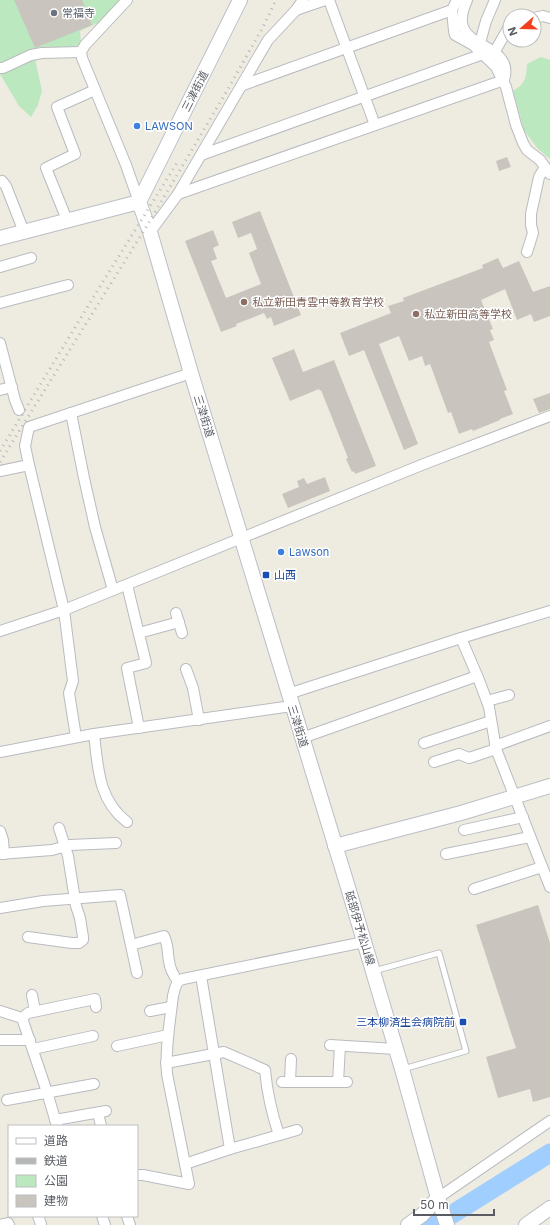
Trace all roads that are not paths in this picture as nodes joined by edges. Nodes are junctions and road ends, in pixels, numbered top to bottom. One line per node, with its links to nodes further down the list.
1 (127, 0): 14 (street)
2 (240, 0): 27 (street, 三津街道)
3 (303, 0): 9 (street)
4 (325, 0): 9 (street)
5 (329, 0): 13 (street)
6 (457, 0): 10 (street)
7 (467, 0): 12 (street)
8 (495, 0): 12 (street)
9 (296, 10): 19 (street)
10 (452, 10): 13 (street); 16 (street)
11 (502, 39): 15 (street)
12 (480, 43): 15 (street)
13 (347, 48): 19 (street); 21 (street)
14 (81, 52): 17 (street); 20 (street)
15 (494, 53): 18 (street)
16 (483, 54): 18 (street); 21 (street)
17 (0, 68)
18 (504, 80): 22 (street); 24 (street)
19 (243, 85): 23 (street)
20 (95, 90): 27 (street); 28 (street)
21 (365, 97): 22 (street); 23 (street)
22 (375, 125): 26 (street)
23 (201, 155): 26 (street)
24 (548, 170): 32 (street)
25 (1, 181): 29 (street)
26 (178, 194): 30 (street)
27 (139, 202): 28 (street); 30 (street, 三津街道)
28 (67, 220): 29 (street)
29 (24, 232): 31 (street)
30 (150, 232): 38 (street, 三津街道)
31 (0, 238)
32 (527, 252)
33 (31, 258): 34 (street)
34 (0, 267)
35 (68, 285): 36 (street)
36 (0, 303)
37 (0, 343): 39 (street)
38 (191, 374): 42 (street); 46 (street, 三津街道)
39 (12, 387): 40 (street); 41 (street)
40 (0, 390)
41 (19, 410)
42 (71, 413): 44 (street); 48 (street)
43 (550, 416): 46 (street)
44 (29, 465): 45 (street); 49 (street)
45 (0, 471)
46 (241, 539): 47 (street); 58 (street, 三津街道)
47 (127, 585): 48 (street); 53 (street)
48 (113, 590): 49 (street)
49 (64, 610): 51 (street); 65 (street)
50 (550, 611): 54 (street)
51 (0, 631)
52 (182, 633): 53 (street)
53 (139, 634): 63 (street)
54 (461, 638): 56 (street); 58 (street)
55 (186, 669): 60 (street)
56 (478, 676): 59 (street); 66 (street)
57 (509, 695): 59 (street)
58 (290, 700): 60 (street); 66 (street, 三津街道)
59 (486, 701): 61 (street)
60 (199, 720): 63 (street)
61 (491, 721): 67 (street); 68 (street)
62 (550, 726): 68 (street)
63 (139, 728): 64 (street)
64 (94, 734): 65 (street); 74 (street)
65 (76, 737): 69 (street)
66 (302, 738): 80 (street, 三津街道)
67 (424, 743)
68 (495, 748): 70 (street); 72 (street)
69 (0, 752)
70 (434, 762)
71 (550, 786): 72 (street)
72 (515, 797): 73 (street); 80 (street)
73 (523, 817): 76 (street); 78 (street)
74 (127, 822)
75 (58, 828): 81 (street)
76 (464, 830)
77 (0, 831): 82 (street)
78 (530, 837): 83 (street); 84 (street)
79 (116, 843): 81 (street)
80 (335, 846): 92 (street, 砥部伊予松山線)
81 (65, 847): 82 (street); 89 (street)
82 (2, 854)
83 (446, 854)
84 (542, 867): 87 (street); 88 (street)
85 (501, 869): 87 (street)
86 (470, 879): 87 (street)
87 (505, 879)
88 (550, 887)
89 (75, 898): 90 (street); 91 (street); 93 (street)
90 (0, 908)
91 (28, 937)
92 (364, 942): 94 (street, 砥部伊予松山線); 96 (street)
93 (131, 945): 95 (street); 97 (street)
94 (373, 972): 110 (street, 砥部伊予松山線); 114 (lane)
95 (137, 973)
96 (201, 976): 97 (street); 111 (street)
97 (178, 981): 100 (street)
98 (32, 995): 103 (street)
99 (96, 1007): 103 (street)
100 (172, 1007): 102 (street); 105 (street)
101 (0, 1011): 104 (street)
102 (150, 1011)
103 (35, 1012): 104 (street)
104 (22, 1018): 108 (street)
105 (168, 1035): 109 (street); 113 (street)
106 (93, 1036): 108 (street)
107 (0, 1040): 108 (street)
108 (31, 1044): 116 (street)
109 (117, 1046)
110 (396, 1049): 112 (street); 114 (street, 砥部伊予松山線)
111 (214, 1054): 113 (street); 122 (street); 123 (street)
112 (291, 1059)
113 (166, 1063): 124 (street)
114 (402, 1069): 126 (street, 砥部伊予松山線)
115 (94, 1084): 116 (street)
116 (47, 1092): 117 (street); 119 (street)
117 (7, 1100)
118 (550, 1121): 126 (street)
119 (56, 1123): 120 (street)
120 (101, 1125)
121 (297, 1130): 122 (street)
122 (279, 1135): 123 (street)
123 (230, 1149): 124 (street)
124 (185, 1164): 125 (street)
125 (138, 1175)
126 (440, 1204): 130 (street); 131 (street, 砥部伊予松山線)
127 (550, 1208): 132 (street)
128 (0, 1225): 129 (street)
129 (9, 1225)
130 (408, 1225)
131 (447, 1225)
132 (526, 1225)

